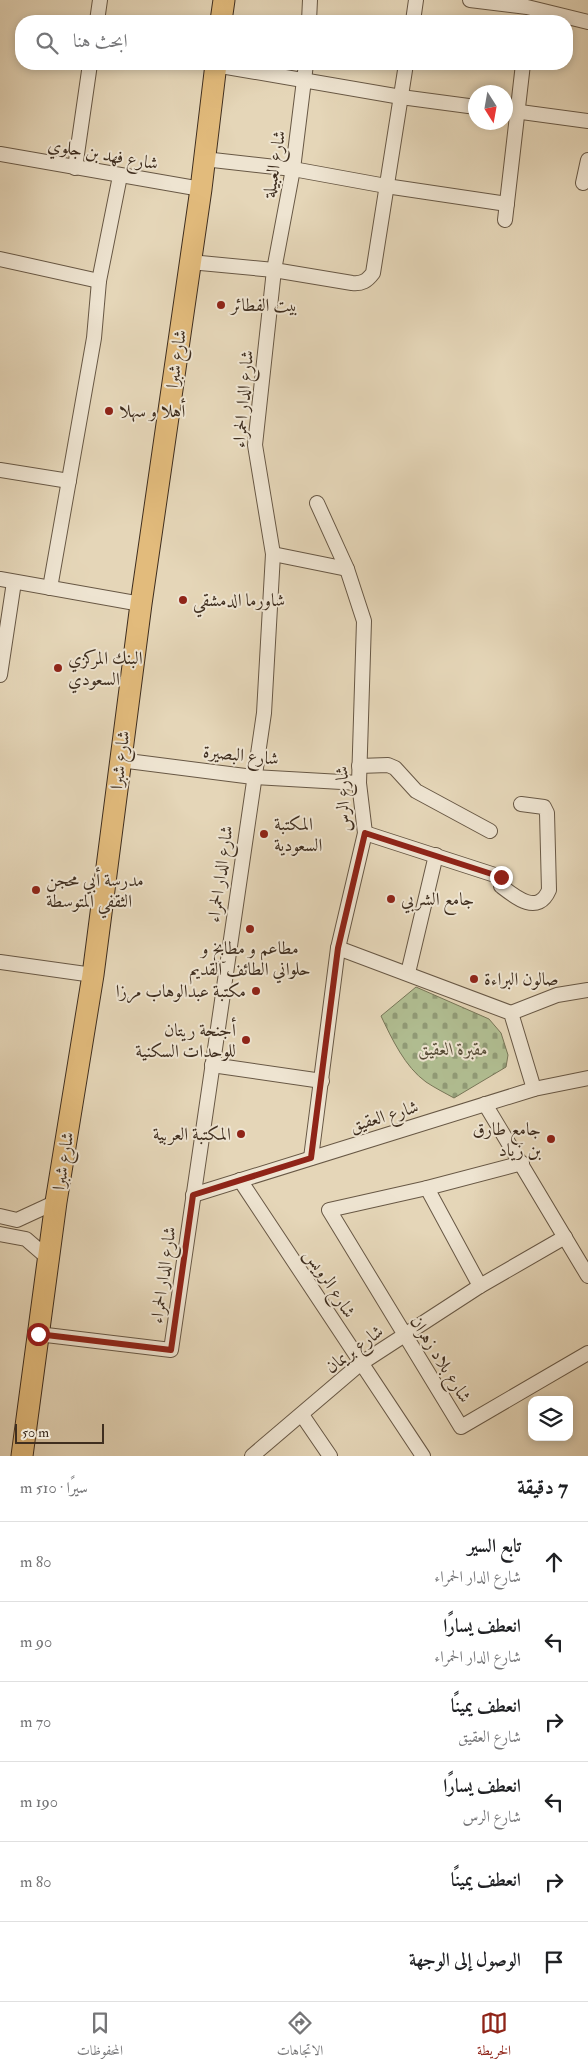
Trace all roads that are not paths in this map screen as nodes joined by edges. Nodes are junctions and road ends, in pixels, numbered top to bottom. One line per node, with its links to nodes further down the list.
1 (100, 0): 7 (street)
2 (224, 0): 8 (main road)
3 (310, 0): 9 (street)
4 (416, 0): 10 (street)
5 (470, 0): 6 (street)
6 (527, 10): 11 (street)
7 (98, 15)
8 (222, 15)
9 (309, 15)
10 (414, 15)
11 (552, 15)
12 (573, 19): 13 (street)
13 (588, 22)
14 (89, 70): 30 (street)
15 (215, 70): 28 (main road, شارع شبرا)
16 (249, 70): 20 (street)
17 (306, 70): 20 (street, شارع العبيلة)
18 (405, 70): 21 (street)
19 (522, 70): 23 (street)
20 (305, 80): 21 (street); 31 (street, شارع العبيلة)
21 (401, 97): 22 (street); 34 (street)
22 (468, 106)
23 (513, 107)
24 (513, 111): 25 (street)
25 (588, 121)
26 (511, 130): 36 (street)
27 (0, 154): 30 (street, شارع فهد بن جلوي)
28 (204, 159): 31 (street); 35 (main road, شارع شبرا)
29 (588, 160): 33 (street)
30 (75, 168): 32 (street, شارع فهد بن جلوي)
31 (293, 169): 34 (street); 40 (street, شارع العبيلة)
32 (120, 176): 35 (street, شارع فهد بن جلوي); 41 (street)
33 (583, 183)
34 (386, 186): 36 (street); 40 (street)
35 (201, 190): 39 (main road, شارع شبرا)
36 (507, 204): 37 (street)
37 (505, 220)
38 (0, 258): 41 (street)
39 (190, 262): 40 (street); 49 (main road, شارع شبرا)
40 (274, 270): 45 (street, شارع الدار الحمراء)
41 (99, 281): 43 (street)
42 (0, 470): 43 (street)
43 (69, 481): 48 (street)
44 (317, 503): 46 (street, شارع الرس)
45 (273, 554): 46 (street); 53 (street, شارع الدار الحمراء)
46 (346, 569): 52 (street, شارع الرس)
47 (7, 580): 48 (street); 50 (street)
48 (50, 588): 49 (street)
49 (141, 604): 51 (main road, شارع شبرا)
50 (0, 675)
51 (120, 760): 53 (street, شارع البصيرة); 62 (main road, شارع شبرا)
52 (359, 766): 54 (street, شارع الرس); 56 (street)
53 (253, 776): 54 (street, شارع البصيرة); 65 (street, شارع الدار الحمراء)
54 (359, 783): 57 (street, شارع الرس)
55 (521, 804): 58 (street)
56 (490, 832)
57 (365, 833): 58 (street); 59 (street, شارع الرس)
58 (436, 855): 61 (street)
59 (338, 948): 61 (street); 67 (street, شارع الرس)
60 (0, 962): 62 (street)
61 (408, 973): 64 (street)
62 (93, 975): 75 (main road, شارع شبرا)
63 (588, 990): 64 (street)
64 (510, 1013): 68 (street)
65 (212, 1065): 67 (street); 74 (street, شارع الدار الحمراء)
66 (588, 1078): 68 (street, شارع العقيق)
67 (322, 1081): 70 (street, شارع الرس)
68 (534, 1089): 69 (street, شارع العقيق)
69 (485, 1104): 70 (street, شارع العقيق); 71 (street)
70 (311, 1158): 72 (street, شارع العقيق)
71 (522, 1163): 73 (street); 78 (street)
72 (240, 1180): 74 (street, شارع العقيق); 85 (street, شارع الرويس)
73 (428, 1188): 81 (street); 83 (street, شارع بلاد زهران)
74 (193, 1195): 82 (street, شارع الدار الحمراء)
75 (56, 1202): 76 (street); 79 (main road, شارع شبرا)
76 (0, 1216)
77 (0, 1234): 79 (street)
78 (565, 1238): 80 (street); 81 (street, شارع بريمان)
79 (48, 1258): 82 (main road, شارع شبرا)
80 (588, 1276)
81 (480, 1286): 83 (street, شارع بريمان)
82 (38, 1334): 87 (main road, شارع شبرا)
83 (404, 1335): 84 (street, شارع بلاد زهران); 85 (street, شارع بريمان)
84 (588, 1353)
85 (360, 1364): 86 (street, شارع بريمان); 90 (street, شارع الرويس)
86 (302, 1415): 88 (street, شارع بريمان); 89 (street)
87 (22, 1456)
88 (252, 1456)
89 (330, 1456)
90 (422, 1456)

